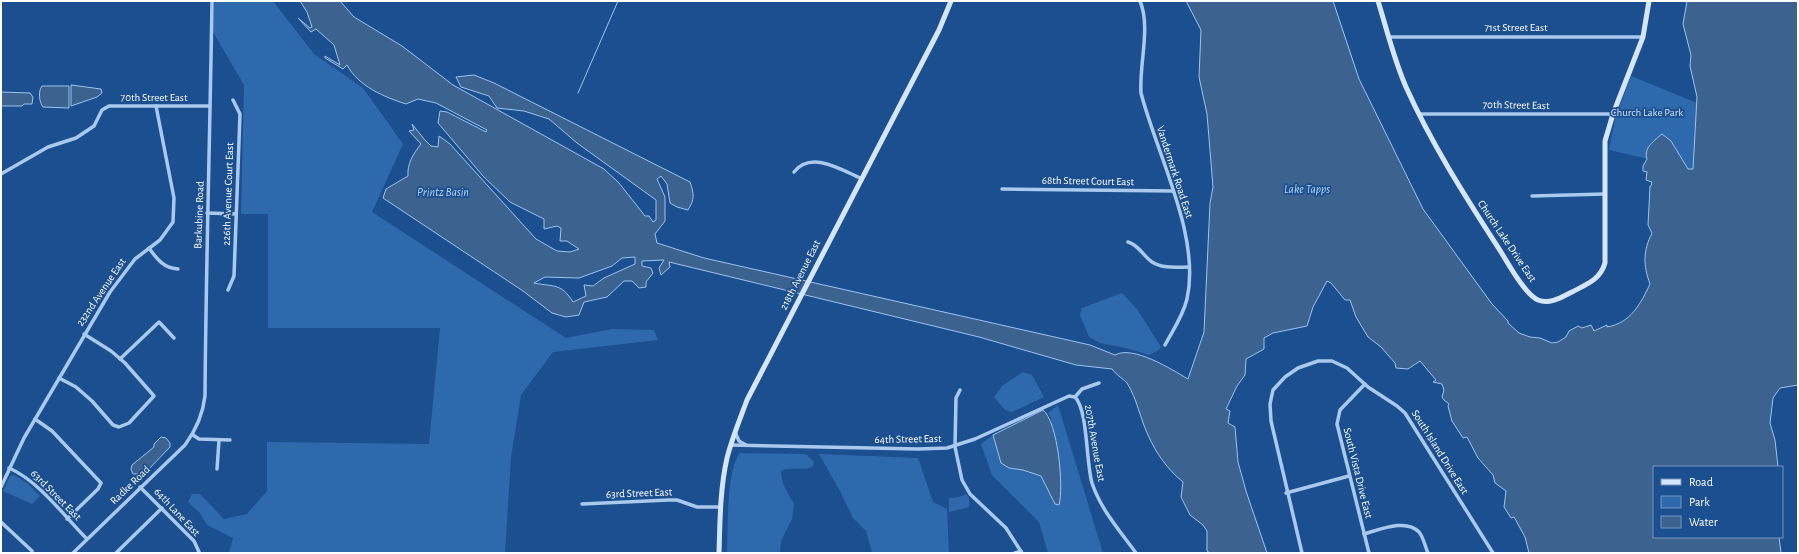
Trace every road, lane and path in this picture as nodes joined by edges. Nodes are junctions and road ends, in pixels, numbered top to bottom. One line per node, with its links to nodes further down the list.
1 (212, 1): 10 (street, Barkubine Road)
2 (951, 1): 15 (street, 218th Avenue East)
3 (1140, 1): 17 (street, Vandermark Road East)
4 (1378, 1): 6 (street, Church Lake Drive East)
5 (1649, 1): 7 (street, Church Lake Drive East)
6 (1390, 37): 7 (street, 71st Street East); 11 (street, Church Lake Drive East)
7 (1643, 37): 12 (street, Church Lake Drive East)
8 (233, 100): 21 (street, 226th Avenue Court East)
9 (156, 106): 10 (street, 70th Street East); 14 (street, 70th Street East); 23 (street, 232nd Avenue East)
10 (210, 106): 20 (street, Barkubine Road)
11 (1419, 114): 12 (street, 70th Street East); 18 (street, Church Lake Drive East)
12 (1613, 114): 18 (street, Church Lake Drive East)
13 (794, 172): 15 (street)
14 (1, 174)
15 (862, 179): 38 (street, 218th Avenue East)
16 (1002, 189): 17 (street, 68th Street Court East)
17 (1173, 191): 24 (street, Vandermark Road East)
18 (1605, 194): 19 (street)
19 (1532, 196)
20 (207, 213): 21 (street); 37 (street, Barkubine Road)
21 (236, 214): 26 (street, 226th Avenue Court East)
22 (1128, 242): 24 (street)
23 (149, 248): 25 (street); 27 (street, 232nd Avenue East)
24 (1189, 267): 29 (street, Vandermark Road East)
25 (178, 269)
26 (228, 290)
27 (84, 334): 30 (street); 31 (street, 232nd Avenue East)
28 (174, 338): 30 (street)
29 (1165, 345)
30 (120, 359): 31 (street)
31 (59, 378): 36 (street, 232nd Avenue East)
32 (1099, 383): 35 (street, 64th Street East)
33 (1365, 384): 47 (street, South Vista Drive East); 50 (street, South Island Drive East); 69 (street, South Island Drive East)
34 (960, 390): 44 (street)
35 (1075, 397): 44 (street, 64th Street East); 65 (street, 207th Avenue East)
36 (35, 419): 45 (street, 232nd Avenue East); 54 (street)
37 (196, 428): 39 (street, Radke Road)
38 (735, 432): 42 (street, 218th Avenue East); 43 (street)
39 (193, 435): 40 (street); 49 (street, Radke Road)
40 (219, 440): 41 (street); 46 (street)
41 (230, 440)
42 (731, 445): 43 (street, 64th Street East); 52 (street, 218th Avenue East)
43 (749, 446): 44 (street, 64th Street East)
44 (955, 447): 60 (street)
45 (9, 468): 48 (street, 232nd Avenue East); 54 (street, 63rd Street East)
46 (218, 469)
47 (1349, 476): 50 (street); 56 (street, South Vista Drive East)
48 (1, 487)
49 (140, 487): 53 (street, 64th Lane East); 57 (street, Radke Road)
50 (1286, 493): 66 (street, South Island Drive East)
51 (582, 504): 52 (street, 63rd Street East)
52 (720, 506): 63 (street, 218th Avenue East)
53 (162, 508): 59 (street, 64th Lane East); 62 (street)
54 (67, 519): 57 (street, 63rd Street East)
55 (1, 522): 58 (street)
56 (1364, 534): 67 (street, South Vista Drive East); 68 (street)
57 (87, 539): 61 (street, Radke Road)
58 (32, 551)
59 (198, 552)
60 (1021, 552): 64 (street)
61 (73, 553)
62 (116, 553)
63 (719, 553)
64 (1015, 553)
65 (1136, 553)
66 (1302, 553)
67 (1369, 553)
68 (1428, 553)
69 (1493, 553)

